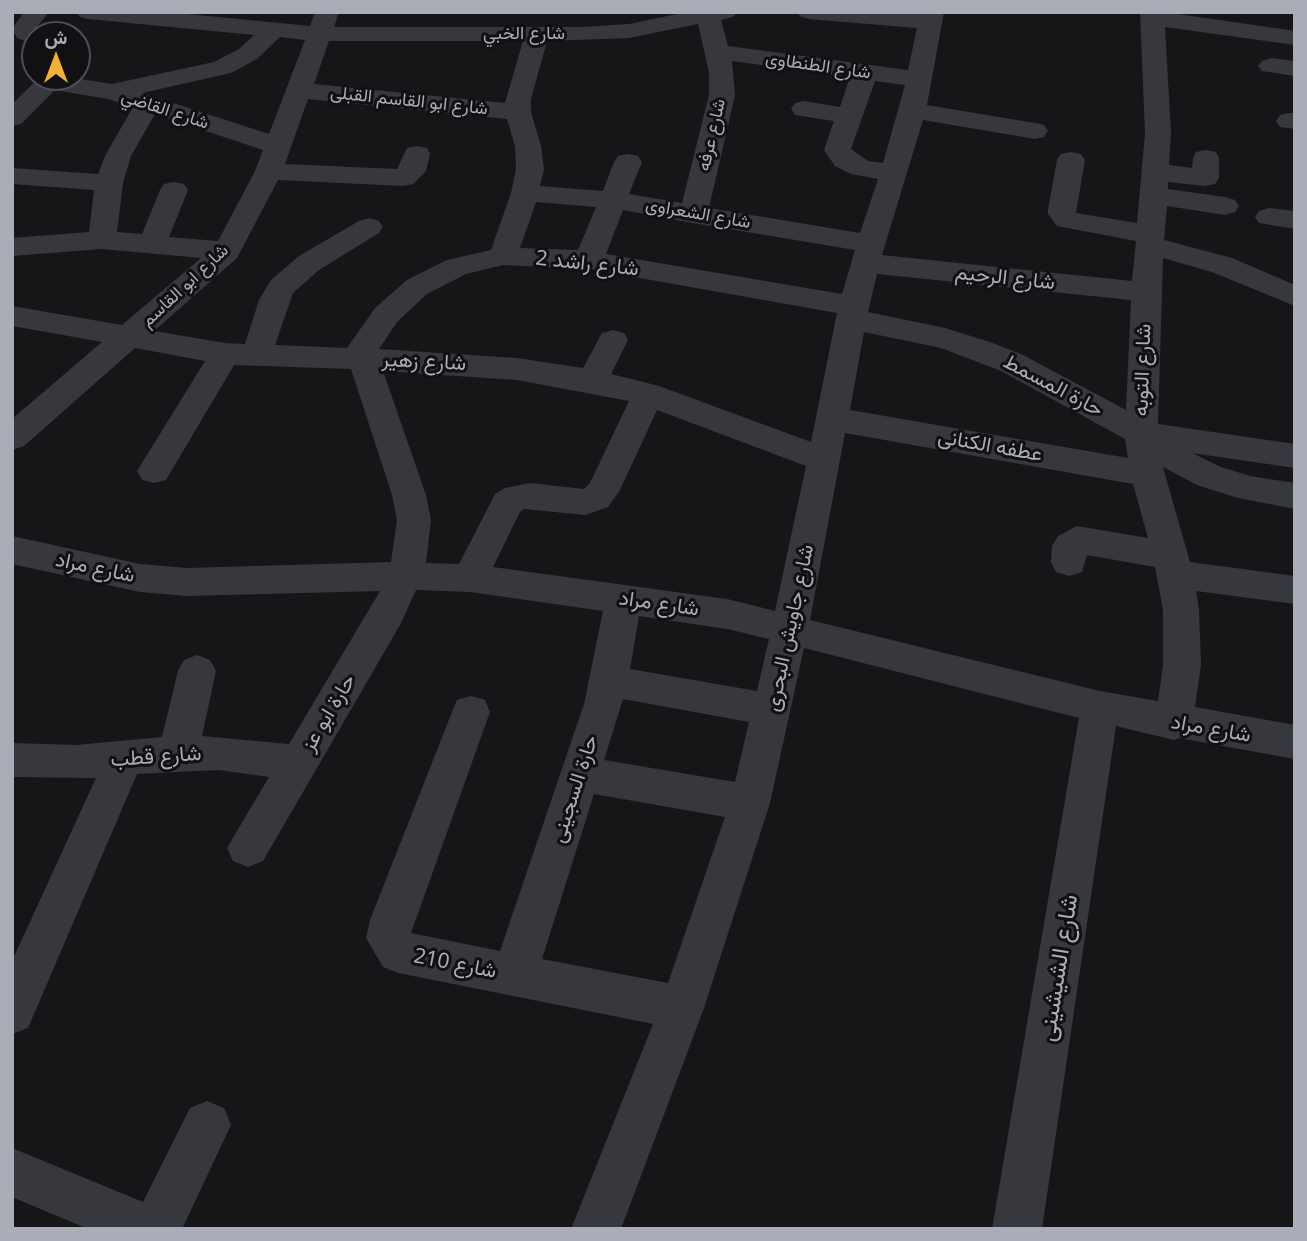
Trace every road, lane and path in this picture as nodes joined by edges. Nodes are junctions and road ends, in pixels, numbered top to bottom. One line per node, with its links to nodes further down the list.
1 (88, 12): 4 (street, شارع الخبي)
2 (809, 12): 6 (street)
3 (716, 13): 8 (street, شارع الخبي); 14 (street, شارع عرفه)
4 (124, 14): 7 (street, شارع الخبي)
5 (1152, 15): 9 (street); 35 (street, شارع التوبه)
6 (931, 17): 20 (street, شارع جاويش البحرى)
7 (204, 18): 11 (street, شارع الخبي)
8 (669, 18): 12 (street, شارع الخبي)
9 (1214, 19): 13 (street)
10 (324, 23): 11 (street, شارع الخبي); 12 (street, شارع الخبي); 17 (street, شارع ابو القاسم)
11 (275, 29): 19 (street)
12 (537, 34): 23 (street)
13 (1295, 38)
14 (717, 52): 15 (street, شارع الطنطاوى); 41 (street, شارع عرفه)
15 (865, 72): 20 (street, شارع الطنطاوى); 25 (street)
16 (91, 87): 19 (street, شارع القاضي)
17 (299, 90): 23 (street, شارع ابو القاسم القبلى); 29 (street, شارع ابو القاسم)
18 (40, 91): 24 (street)
19 (112, 92): 21 (street, شارع القاضي)
20 (916, 95): 26 (street, شارع الطنطاوى); 32 (street, شارع جاويش البحرى)
21 (148, 104): 29 (street, شارع القاضي); 34 (street)
22 (804, 109): 25 (street)
23 (518, 112): 37 (street)
24 (14, 114)
25 (849, 116): 32 (street)
26 (1035, 131)
27 (417, 154): 29 (street, شارع القاضي)
28 (1206, 158): 35 (street)
29 (273, 159): 47 (street, شارع ابو القاسم)
30 (1071, 160): 43 (street)
31 (628, 162): 38 (street)
32 (893, 173): 48 (street, شارع جاويش البحرى)
33 (18, 176): 34 (street); 39 (street)
34 (109, 183): 44 (street)
35 (1154, 184): 40 (street); 43 (street, شارع التوبه)
36 (174, 190): 45 (street)
37 (525, 193): 38 (street, شارع الشعراوى); 49 (street)
38 (613, 200): 41 (street, شارع الشعراوى); 50 (street)
39 (12, 203)
40 (1225, 206)
41 (693, 214): 48 (street, شارع الشعراوى)
42 (369, 227): 58 (street)
43 (1150, 239): 51 (street, شارع التوبه); 52 (street)
44 (102, 240): 45 (street); 46 (street)
45 (152, 244): 47 (street)
46 (12, 247)
47 (228, 251): 55 (street, شارع ابو القاسم)
48 (868, 253): 51 (street, شارع الرحيم); 53 (street, شارع جاويش البحرى)
49 (503, 256): 50 (street, شارع راشد 2); 59 (street, شارع راشد 2)
50 (589, 260): 53 (street, شارع راشد 2)
51 (1146, 292): 63 (street, شارع التوبه)
52 (1295, 296)
53 (853, 312): 62 (street, شارع جاويش البحرى); 63 (street, حارة المسمط)
54 (12, 316): 55 (street, شارع زهير)
55 (127, 338): 57 (street, شارع زهير); 64 (street, شارع ابو القاسم)
56 (613, 340): 60 (street)
57 (225, 354): 58 (street, شارع زهير); 67 (street)
58 (257, 355): 59 (street, شارع زهير)
59 (360, 359): 60 (street, شارع زهير); 73 (street, حارة ابو عز)
60 (592, 381): 61 (street, شارع زهير)
61 (648, 394): 66 (street, شارع زهير); 74 (street)
62 (833, 419): 66 (street, شارع جاويش البحرى); 68 (street, عطفه الكنانى)
63 (1141, 433): 65 (street, حارة المسمط); 68 (street, شارع التوبه); 69 (street)
64 (12, 438)
65 (1295, 456)
66 (825, 460): 77 (street, شارع جاويش البحرى)
67 (154, 471)
68 (1147, 474): 72 (street, شارع التوبه)
69 (1295, 496)
70 (12, 550): 73 (street, شارع مراد)
71 (1069, 562): 72 (street)
72 (1173, 565): 75 (street); 83 (street, شارع التوبه)
73 (405, 576): 74 (street, شارع مراد); 88 (street, حارة ابو عز)
74 (470, 578): 76 (street, شارع مراد)
75 (1295, 590)
76 (623, 599): 77 (street, شارع مراد); 79 (street, حارة السجينى)
77 (790, 630): 80 (street, شارع مراد); 81 (street, شارع جاويش البحرى)
78 (197, 671): 85 (street)
79 (610, 681): 81 (street); 89 (street, حارة السجينى)
80 (1100, 708): 83 (street, شارع مراد); 100 (street, شارع الشيشينى)
81 (773, 710): 90 (street, شارع جاويش البحرى)
82 (471, 712): 92 (street, شارع 210)
83 (1174, 723): 84 (street, شارع مراد)
84 (1295, 742)
85 (178, 753): 86 (street, شارع قطب); 88 (street, شارع قطب)
86 (124, 759): 87 (street, شارع قطب); 94 (street)
87 (12, 760)
88 (299, 763): 91 (street, حارة ابو عز)
89 (580, 774): 90 (street); 92 (street, حارة السجينى)
90 (750, 803): 93 (street, شارع جاويش البحرى)
91 (248, 848)
92 (514, 976): 93 (street, شارع 210)
93 (682, 1009): 99 (street, شارع جاويش البحرى)
94 (12, 1012)
95 (207, 1125): 98 (street)
96 (12, 1172): 97 (street)
97 (147, 1229)
98 (156, 1229)
99 (596, 1229)
100 (1017, 1229)

